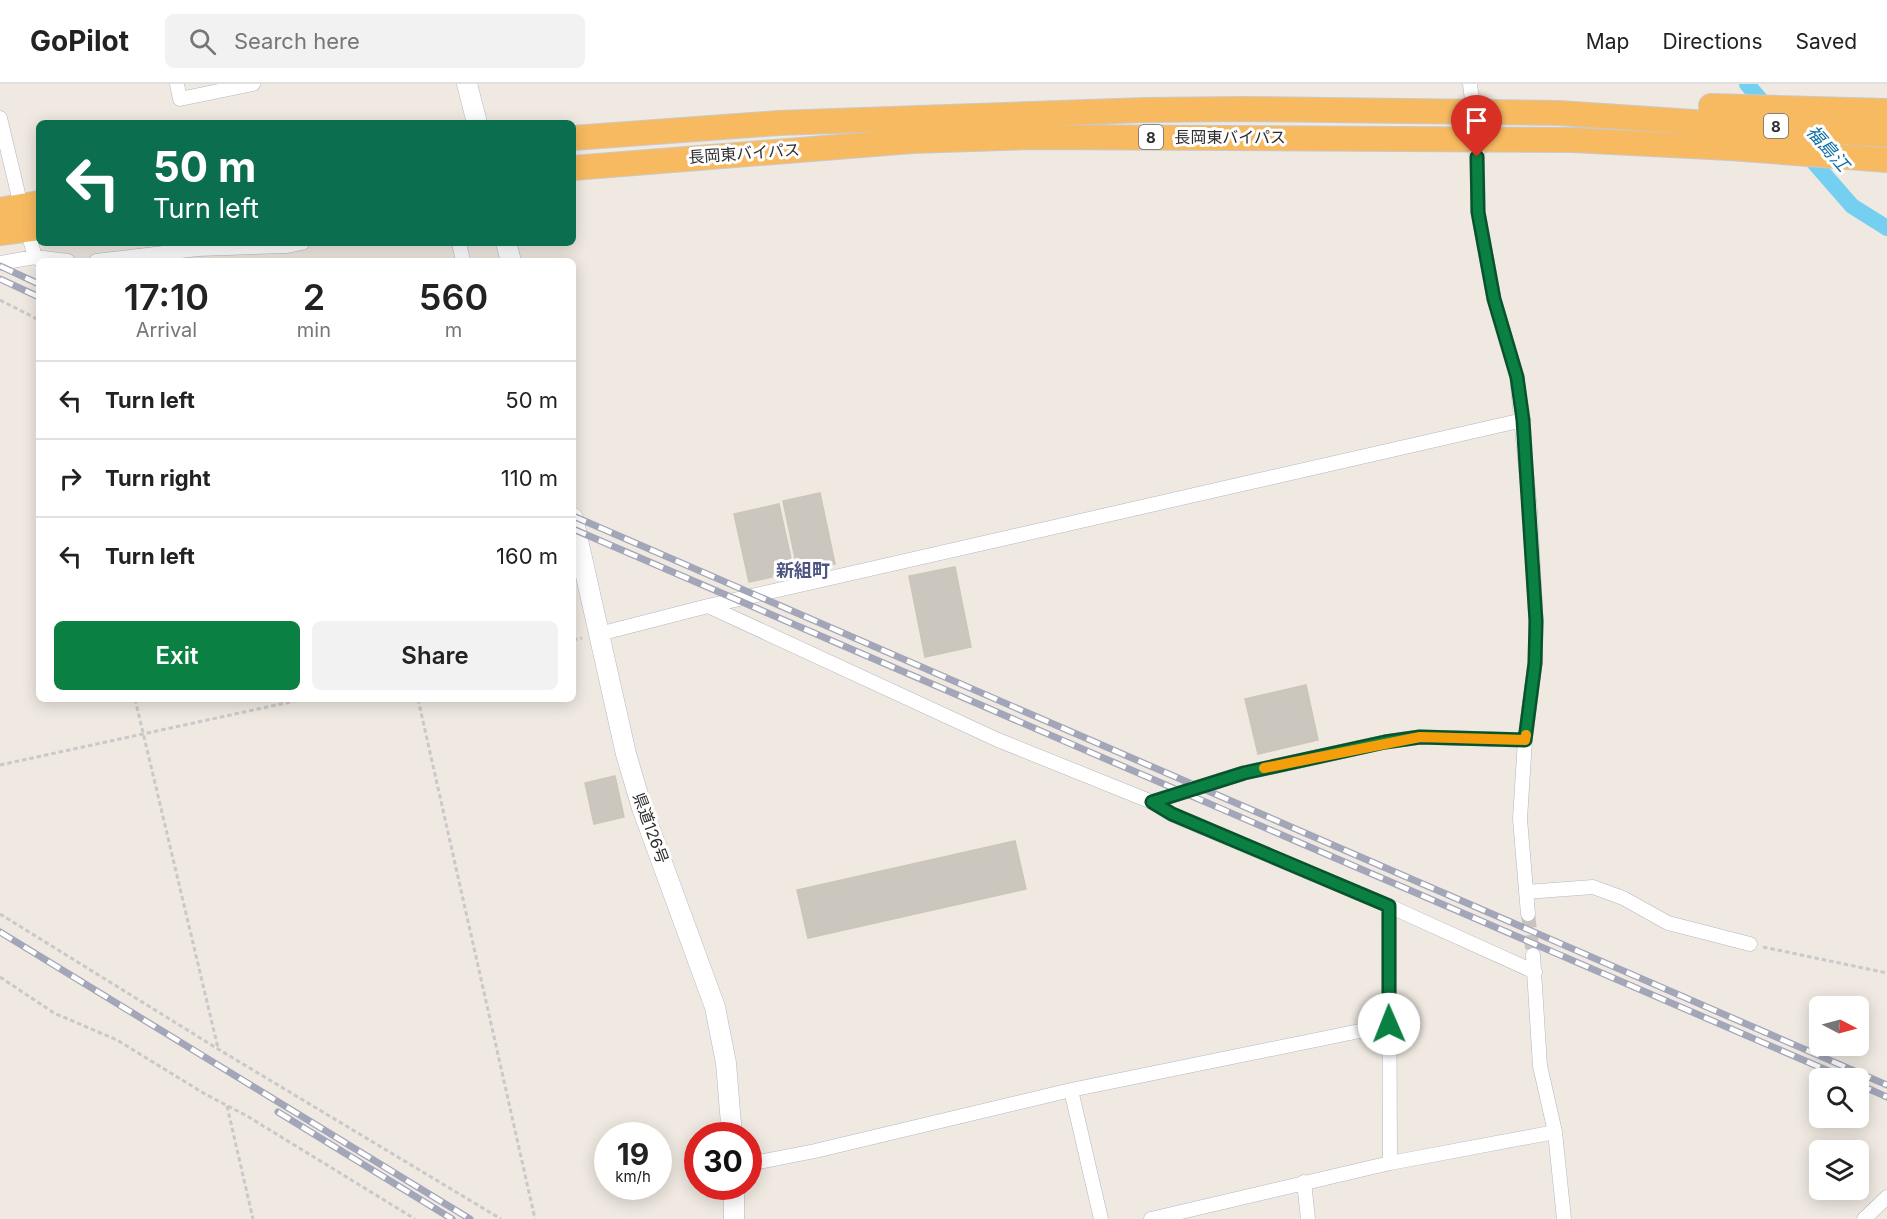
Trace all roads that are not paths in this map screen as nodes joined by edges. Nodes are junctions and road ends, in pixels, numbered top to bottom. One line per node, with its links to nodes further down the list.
1 (177, 84): 2 (street)
2 (253, 84)
3 (467, 84): 9 (main road)
4 (1470, 84): 6 (street)
5 (1887, 111): 7 (highway)
6 (1472, 112): 7 (highway, 長岡東バイパス / 8); 11 (highway, 長岡東バイパス / 8); 12 (street)
7 (1702, 114): 10 (highway, 長岡東バイパス / 8)
8 (0, 118): 15 (street)
9 (476, 120)
10 (1887, 135)
11 (576, 138)
12 (1477, 138): 13 (highway, 長岡東バイパス / 8); 14 (highway, 長岡東バイパス / 8); 23 (street)
13 (1878, 166)
14 (576, 168)
15 (25, 215): 16 (highway); 19 (street)
16 (0, 233)
17 (197, 246): 18 (street); 20 (street)
18 (287, 246)
19 (38, 258)
20 (116, 258)
21 (36, 259): 22 (street)
22 (0, 263)
23 (1523, 420): 25 (street); 27 (street)
24 (576, 531): 26 (main road, 県道126号)
25 (708, 606): 26 (street); 28 (street)
26 (599, 634): 37 (main road, 県道126号)
27 (1525, 740): 28 (street); 29 (street)
28 (1152, 802): 30 (street)
29 (1526, 892): 31 (street); 32 (street)
30 (1389, 906): 34 (street); 35 (street)
31 (1528, 914)
32 (1750, 944)
33 (1533, 955): 34 (street)
34 (1535, 972): 38 (street)
35 (1389, 1024): 36 (street); 40 (street)
36 (1071, 1090): 39 (street); 45 (street)
37 (731, 1122)
38 (1555, 1132): 40 (street); 48 (street)
39 (762, 1161)
40 (1390, 1163): 41 (street)
41 (1304, 1182): 46 (street); 47 (street)
42 (1887, 1197): 49 (street)
43 (734, 1200): 44 (main road)
44 (734, 1219)
45 (1101, 1219)
46 (1151, 1219)
47 (1308, 1219)
48 (1564, 1219)
49 (1864, 1219)

